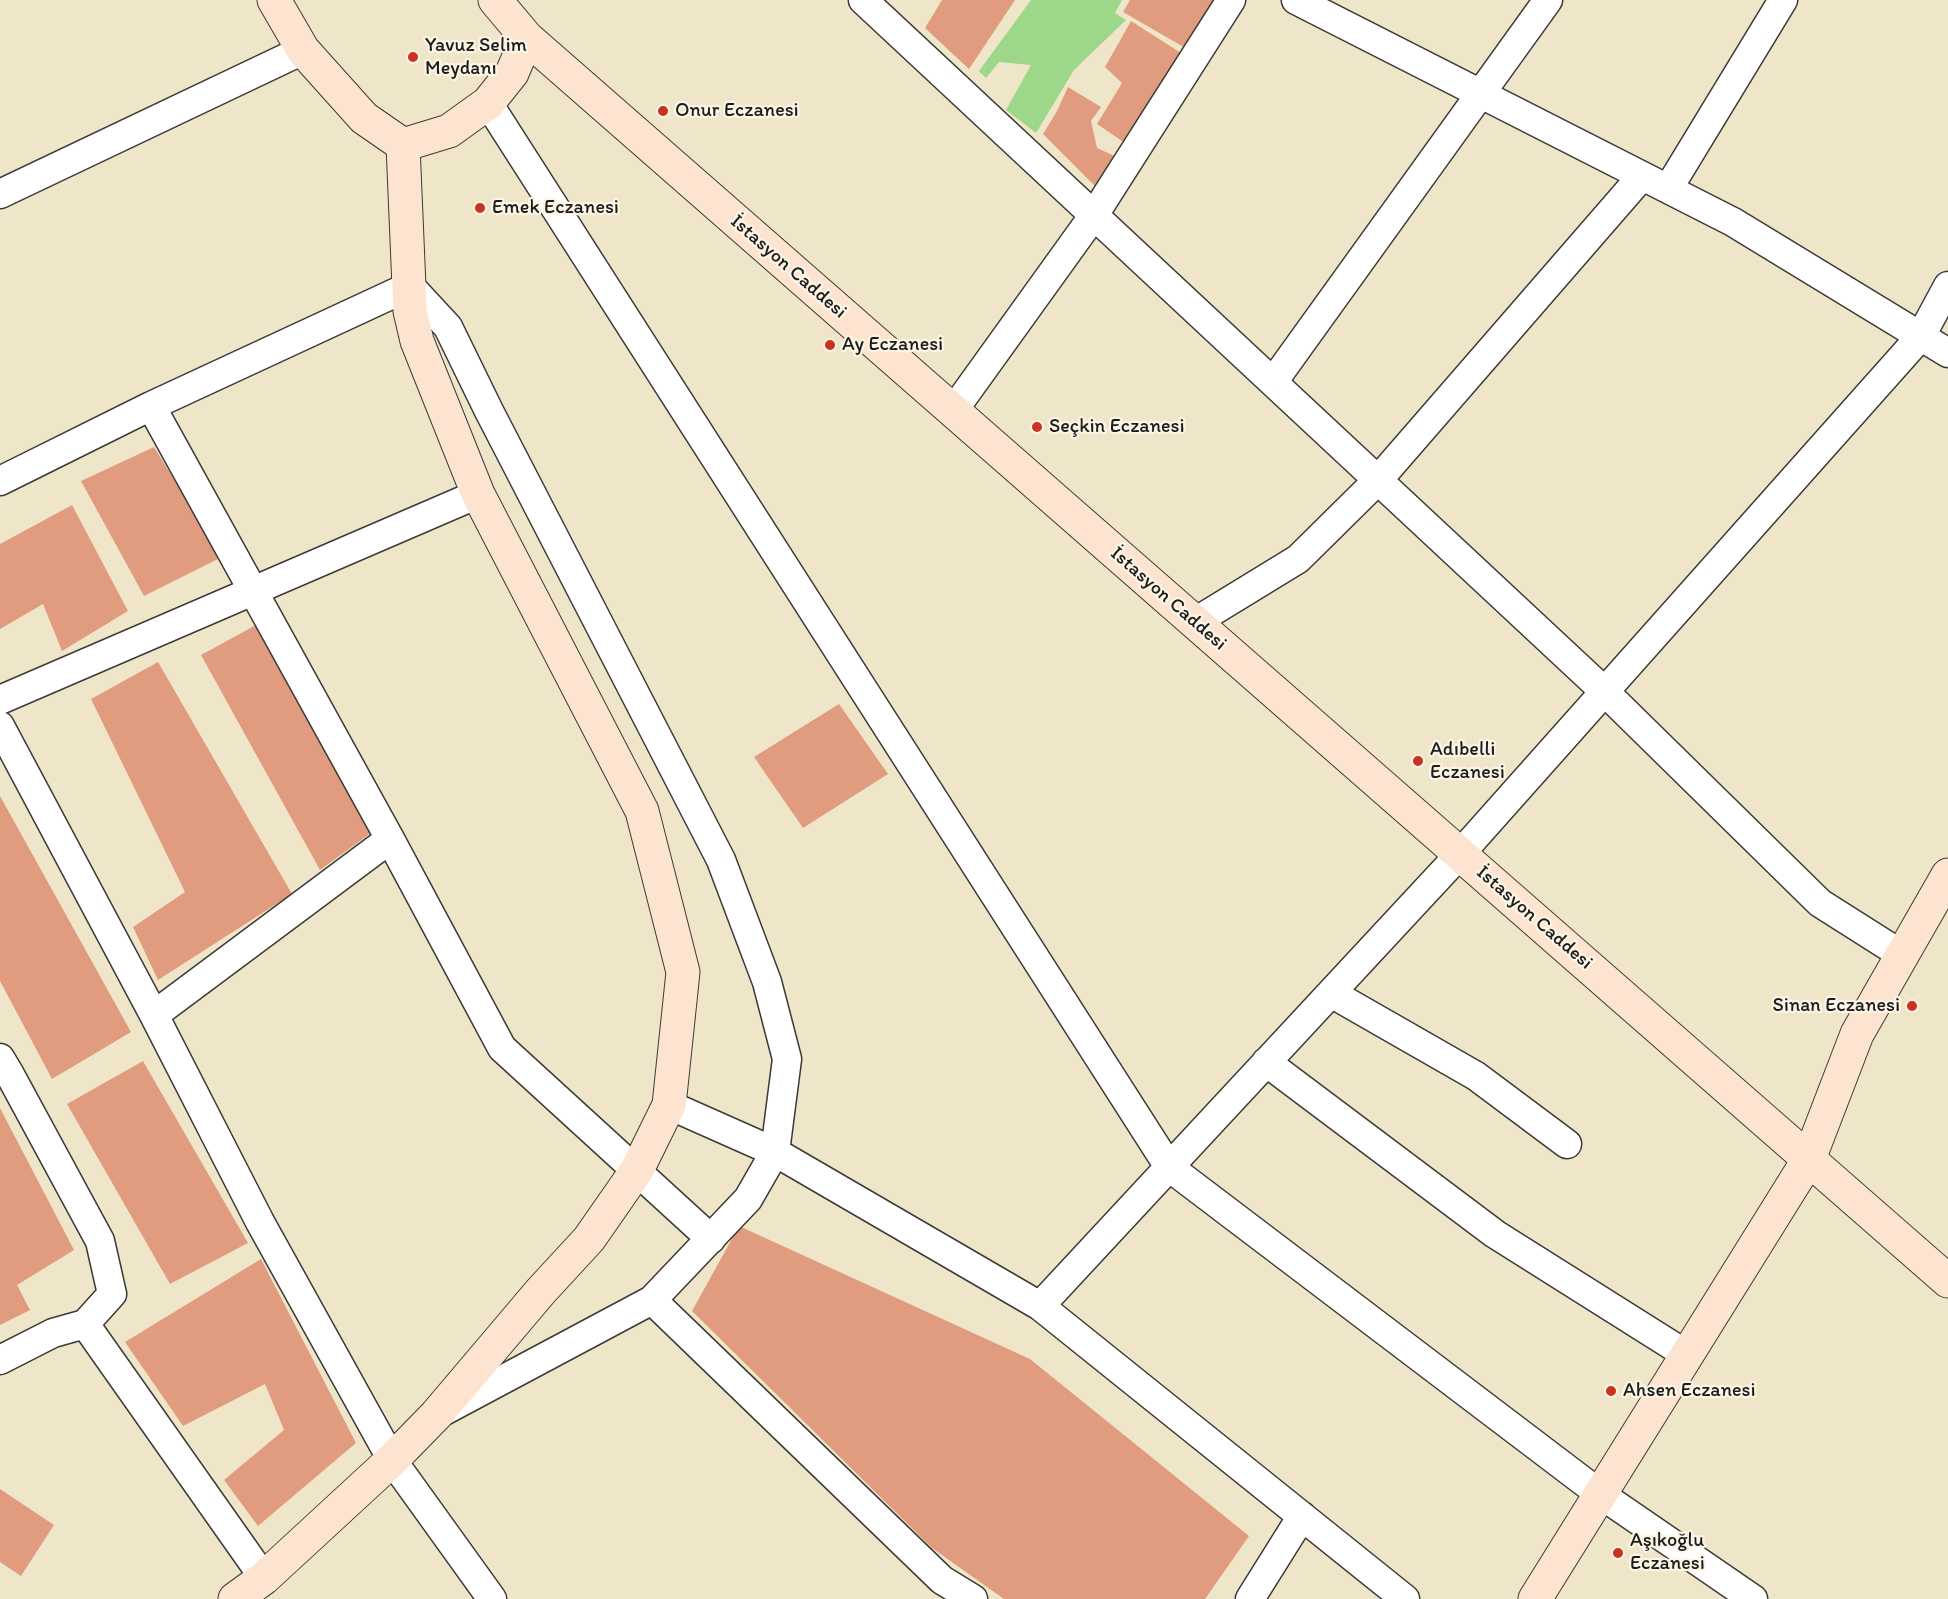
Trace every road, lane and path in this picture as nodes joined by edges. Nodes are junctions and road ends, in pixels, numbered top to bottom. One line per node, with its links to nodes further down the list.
1 (274, 0): 9 (main road)
2 (495, 0): 8 (main road)
3 (863, 0): 16 (street)
4 (1231, 0): 16 (street)
5 (1296, 0): 10 (street)
6 (1548, 0): 10 (street)
7 (1784, 0): 14 (street)
8 (527, 38): 11 (main road); 23 (main road, İstasyon Caddesi)
9 (303, 50): 12 (main road); 15 (street)
10 (1481, 94): 13 (street); 21 (street)
11 (488, 103): 12 (main road); 44 (street)
12 (403, 145): 18 (main road)
13 (1642, 176): 14 (street); 24 (street)
14 (1668, 189): 19 (street)
15 (0, 194)
16 (1094, 215): 21 (street); 23 (street)
17 (1948, 285): 19 (street)
18 (410, 286): 22 (street); 26 (main road); 42 (street)
19 (1921, 336): 20 (street); 29 (street)
20 (1948, 352)
21 (1273, 382): 24 (street)
22 (151, 406): 25 (street); 27 (street)
23 (953, 411): 28 (main road, İstasyon Caddesi)
24 (1378, 480): 28 (street); 29 (street)
25 (0, 481)
26 (478, 495): 27 (street); 40 (main road)
27 (252, 590): 30 (street); 32 (street)
28 (1195, 622): 33 (main road, İstasyon Caddesi)
29 (1604, 691): 33 (street); 35 (street)
30 (0, 700)
31 (0, 726): 37 (street)
32 (390, 839): 37 (street); 45 (street)
33 (1460, 854): 36 (street); 43 (main road, İstasyon Caddesi)
34 (1948, 875): 35 (main road)
35 (1902, 955): 43 (main road)
36 (1330, 993): 39 (street); 41 (street)
37 (154, 1015): 54 (street)
38 (0, 1058): 50 (street)
39 (1266, 1062): 44 (street); 51 (street)
40 (669, 1105): 42 (street); 45 (main road)
41 (1567, 1144)
42 (775, 1152): 46 (street); 49 (street)
43 (1809, 1159): 47 (main road, İstasyon Caddesi); 51 (main road)
44 (1169, 1167): 49 (street); 55 (street)
45 (638, 1170): 46 (street); 53 (main road)
46 (711, 1239): 48 (street)
47 (1948, 1281)
48 (652, 1300): 53 (street); 58 (street)
49 (1040, 1306): 56 (street)
50 (85, 1324): 52 (street); 57 (street)
51 (1687, 1355): 55 (main road)
52 (0, 1360)
53 (436, 1415): 54 (main road)
54 (392, 1460): 57 (main road); 60 (street)
55 (1600, 1494): 64 (main road); 65 (street)
56 (1302, 1516): 62 (street); 63 (street)
57 (264, 1578): 59 (main road)
58 (938, 1589): 61 (street)
59 (236, 1599)
60 (492, 1599)
61 (973, 1599)
62 (1250, 1599)
63 (1405, 1599)
64 (1534, 1599)
65 (1753, 1599)

